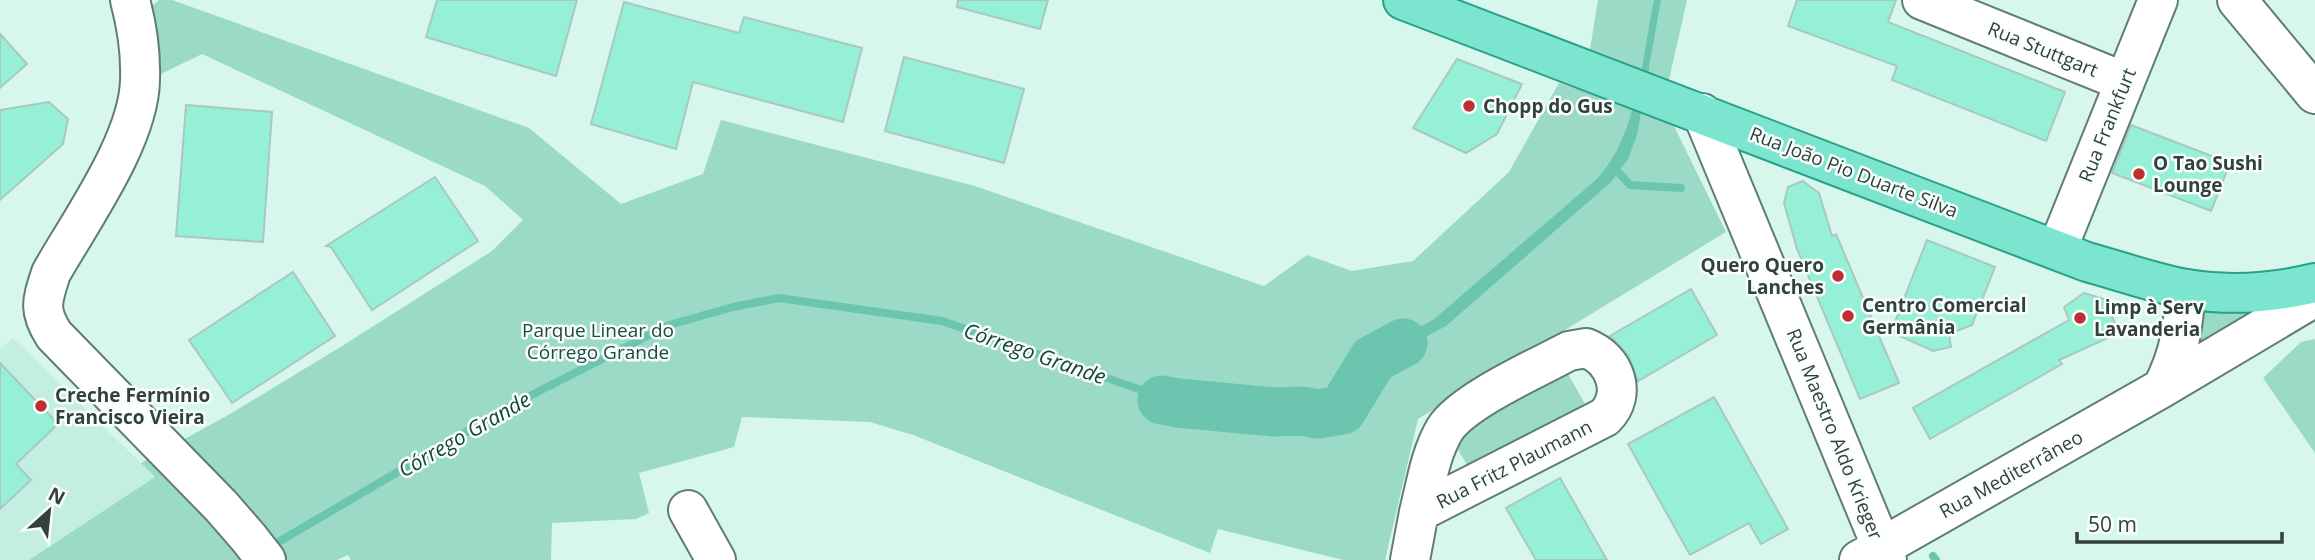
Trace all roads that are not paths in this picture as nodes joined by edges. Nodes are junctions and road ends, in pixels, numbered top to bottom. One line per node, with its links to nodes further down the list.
1 (130, 0): 16 (street)
2 (1403, 0): 8 (main road, Rua João Pio Duarte Silva)
3 (1922, 0): 6 (street, Rua Stuttgart)
4 (2158, 0): 6 (street, Rua Frankfurt)
5 (2237, 0): 7 (street)
6 (2124, 82): 9 (street, Rua Frankfurt)
7 (2315, 94)
8 (1702, 113): 9 (main road, Rua João Pio Duarte Silva); 17 (street, Rua Maestro Aldo Krieger)
9 (2057, 250): 11 (main road, Rua João Pio Duarte Silva)
10 (2315, 283): 11 (main road, Rua João Pio Duarte Silva)
11 (2186, 289): 13 (street)
12 (2315, 297): 13 (street, Rua Mediterrâneo)
13 (2162, 388): 17 (street, Rua Mediterrâneo)
14 (688, 510): 18 (street)
15 (1419, 512): 15 (street, Rua Fritz Plaumann); 19 (street, Rua Fritz Plaumann)
16 (257, 548)
17 (1876, 556)
18 (716, 560)
19 (1410, 560)

